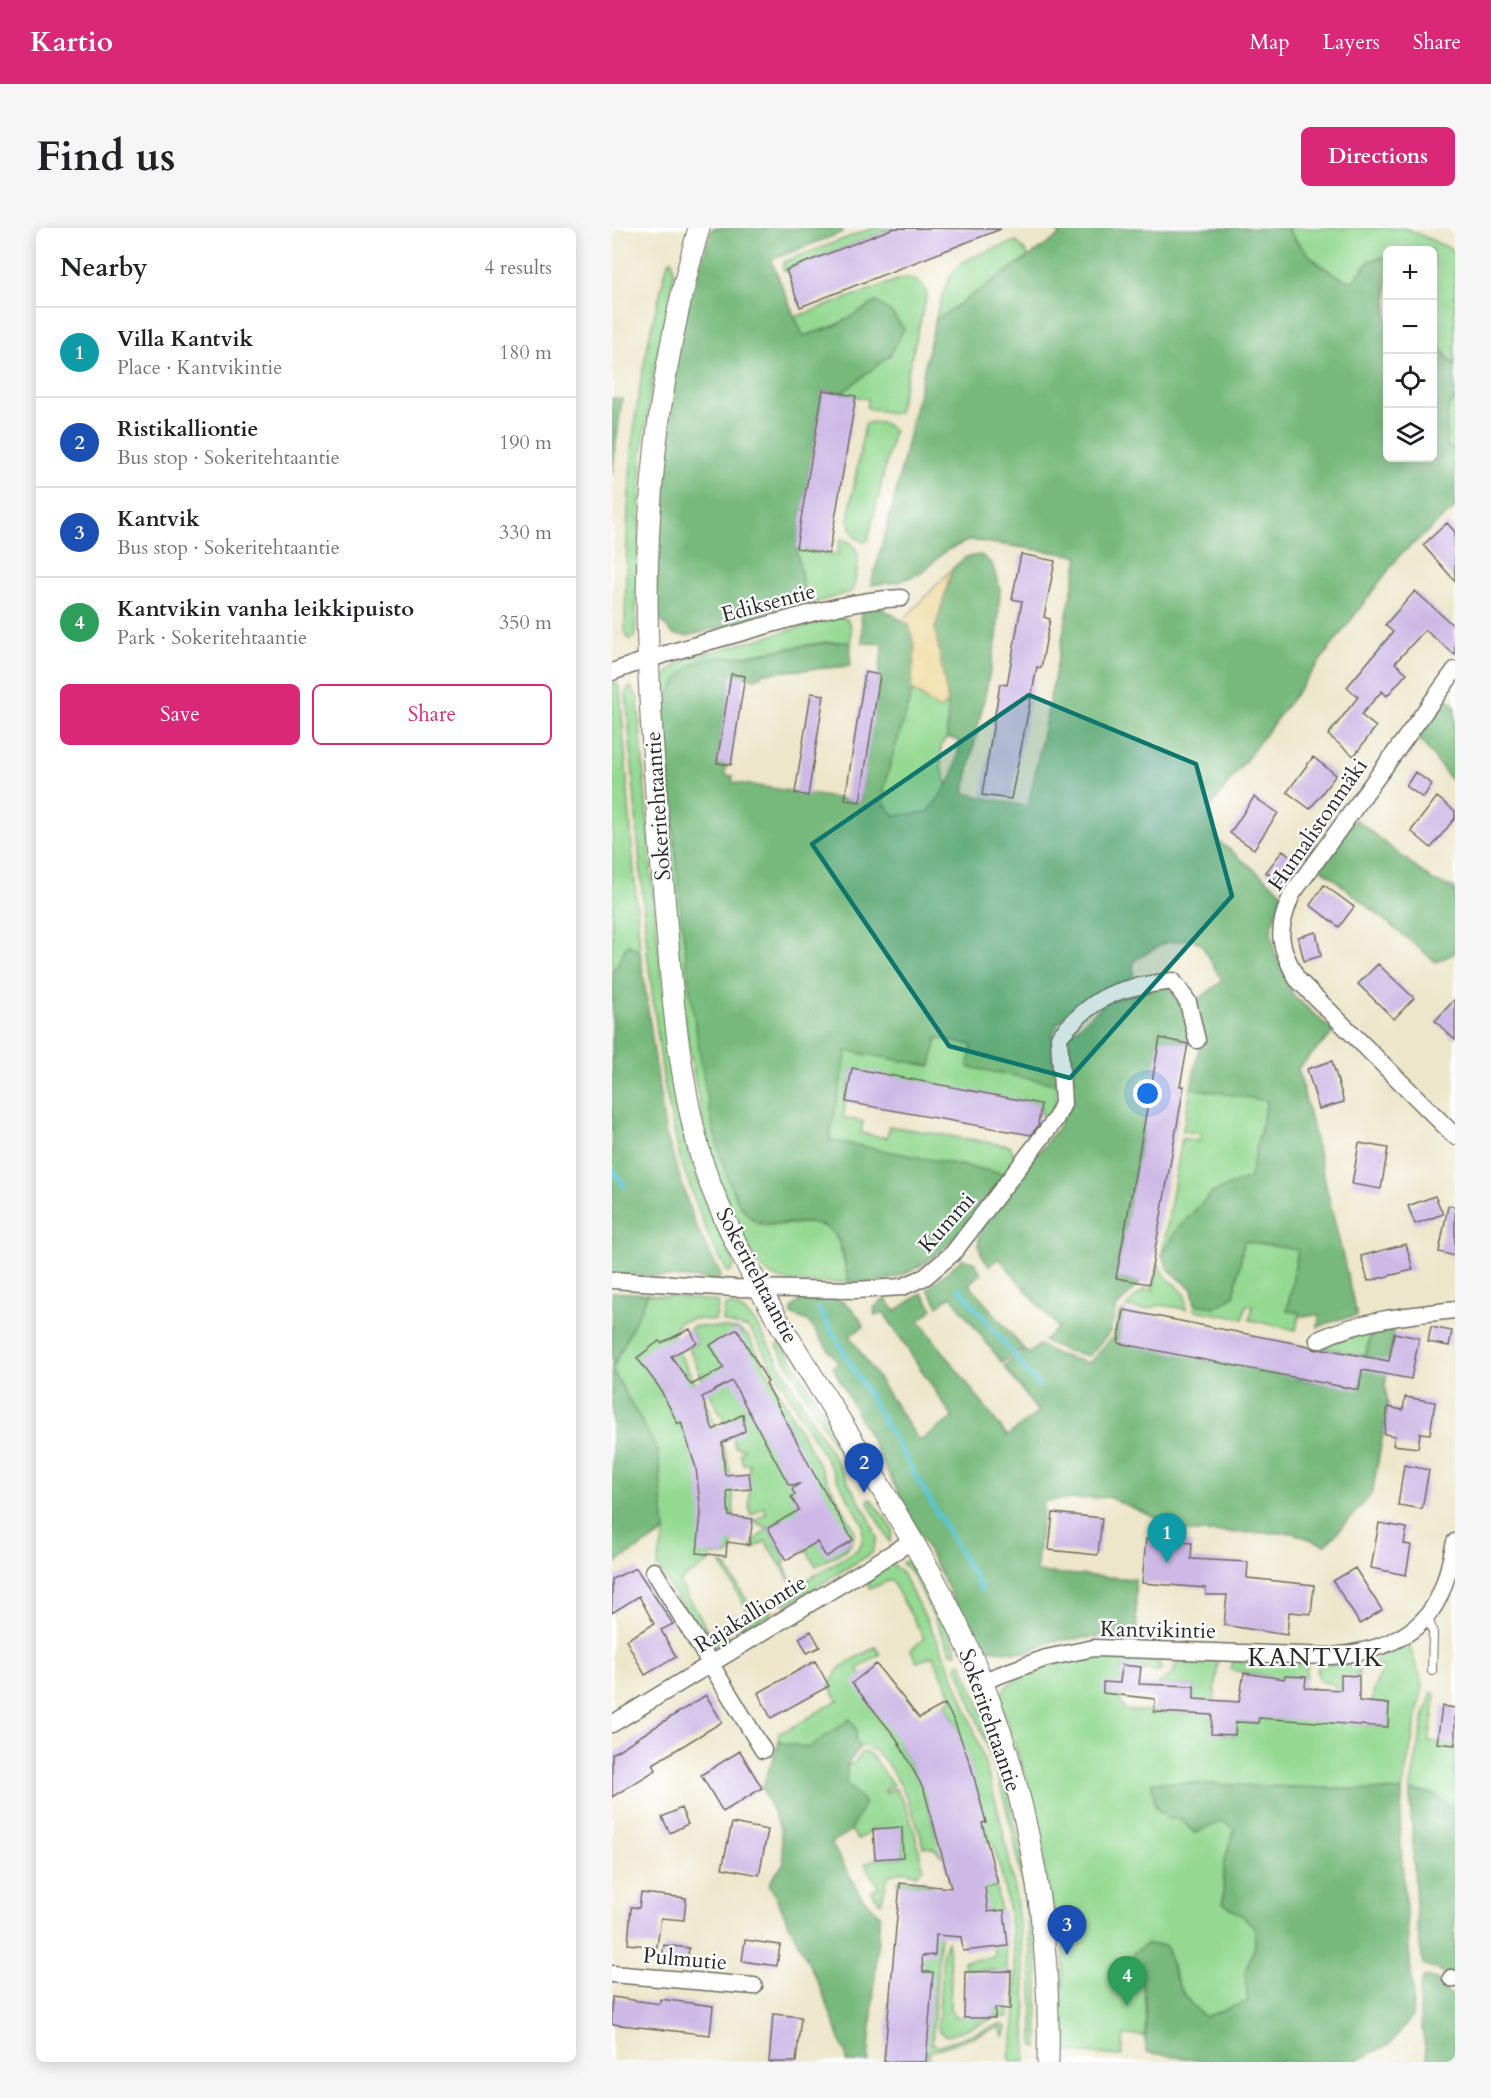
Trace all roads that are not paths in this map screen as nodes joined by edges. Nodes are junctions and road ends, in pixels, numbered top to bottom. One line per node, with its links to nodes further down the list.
1 (699, 228): 3 (street, Sokeritehtaantie)
2 (901, 598): 3 (street, Ediksentie)
3 (648, 659): 5 (street, Ediksentie); 9 (street, Sokeritehtaantie)
4 (1455, 670): 7 (street, Humalistonmäki)
5 (612, 672)
6 (1197, 1040): 9 (street, Kummi)
7 (1455, 1136)
8 (612, 1280): 9 (street, Kummi)
9 (762, 1288): 12 (street, Sokeritehtaantie)
10 (1455, 1310): 11 (street)
11 (1317, 1340)
12 (912, 1541): 16 (street, Rajakalliontie); 18 (street, Sokeritehtaantie)
13 (1455, 1542): 15 (street, Kantvikintie)
14 (654, 1571): 16 (street)
15 (1427, 1614): 17 (lane); 18 (street, Kantvikintie)
16 (710, 1664): 19 (street, Rajakalliontie); 20 (street)
17 (1432, 1671)
18 (983, 1682): 23 (street, Sokeritehtaantie)
19 (612, 1724)
20 (763, 1750)
21 (612, 1974): 22 (street, Pulmutie)
22 (754, 1986)
23 (1048, 2062)

